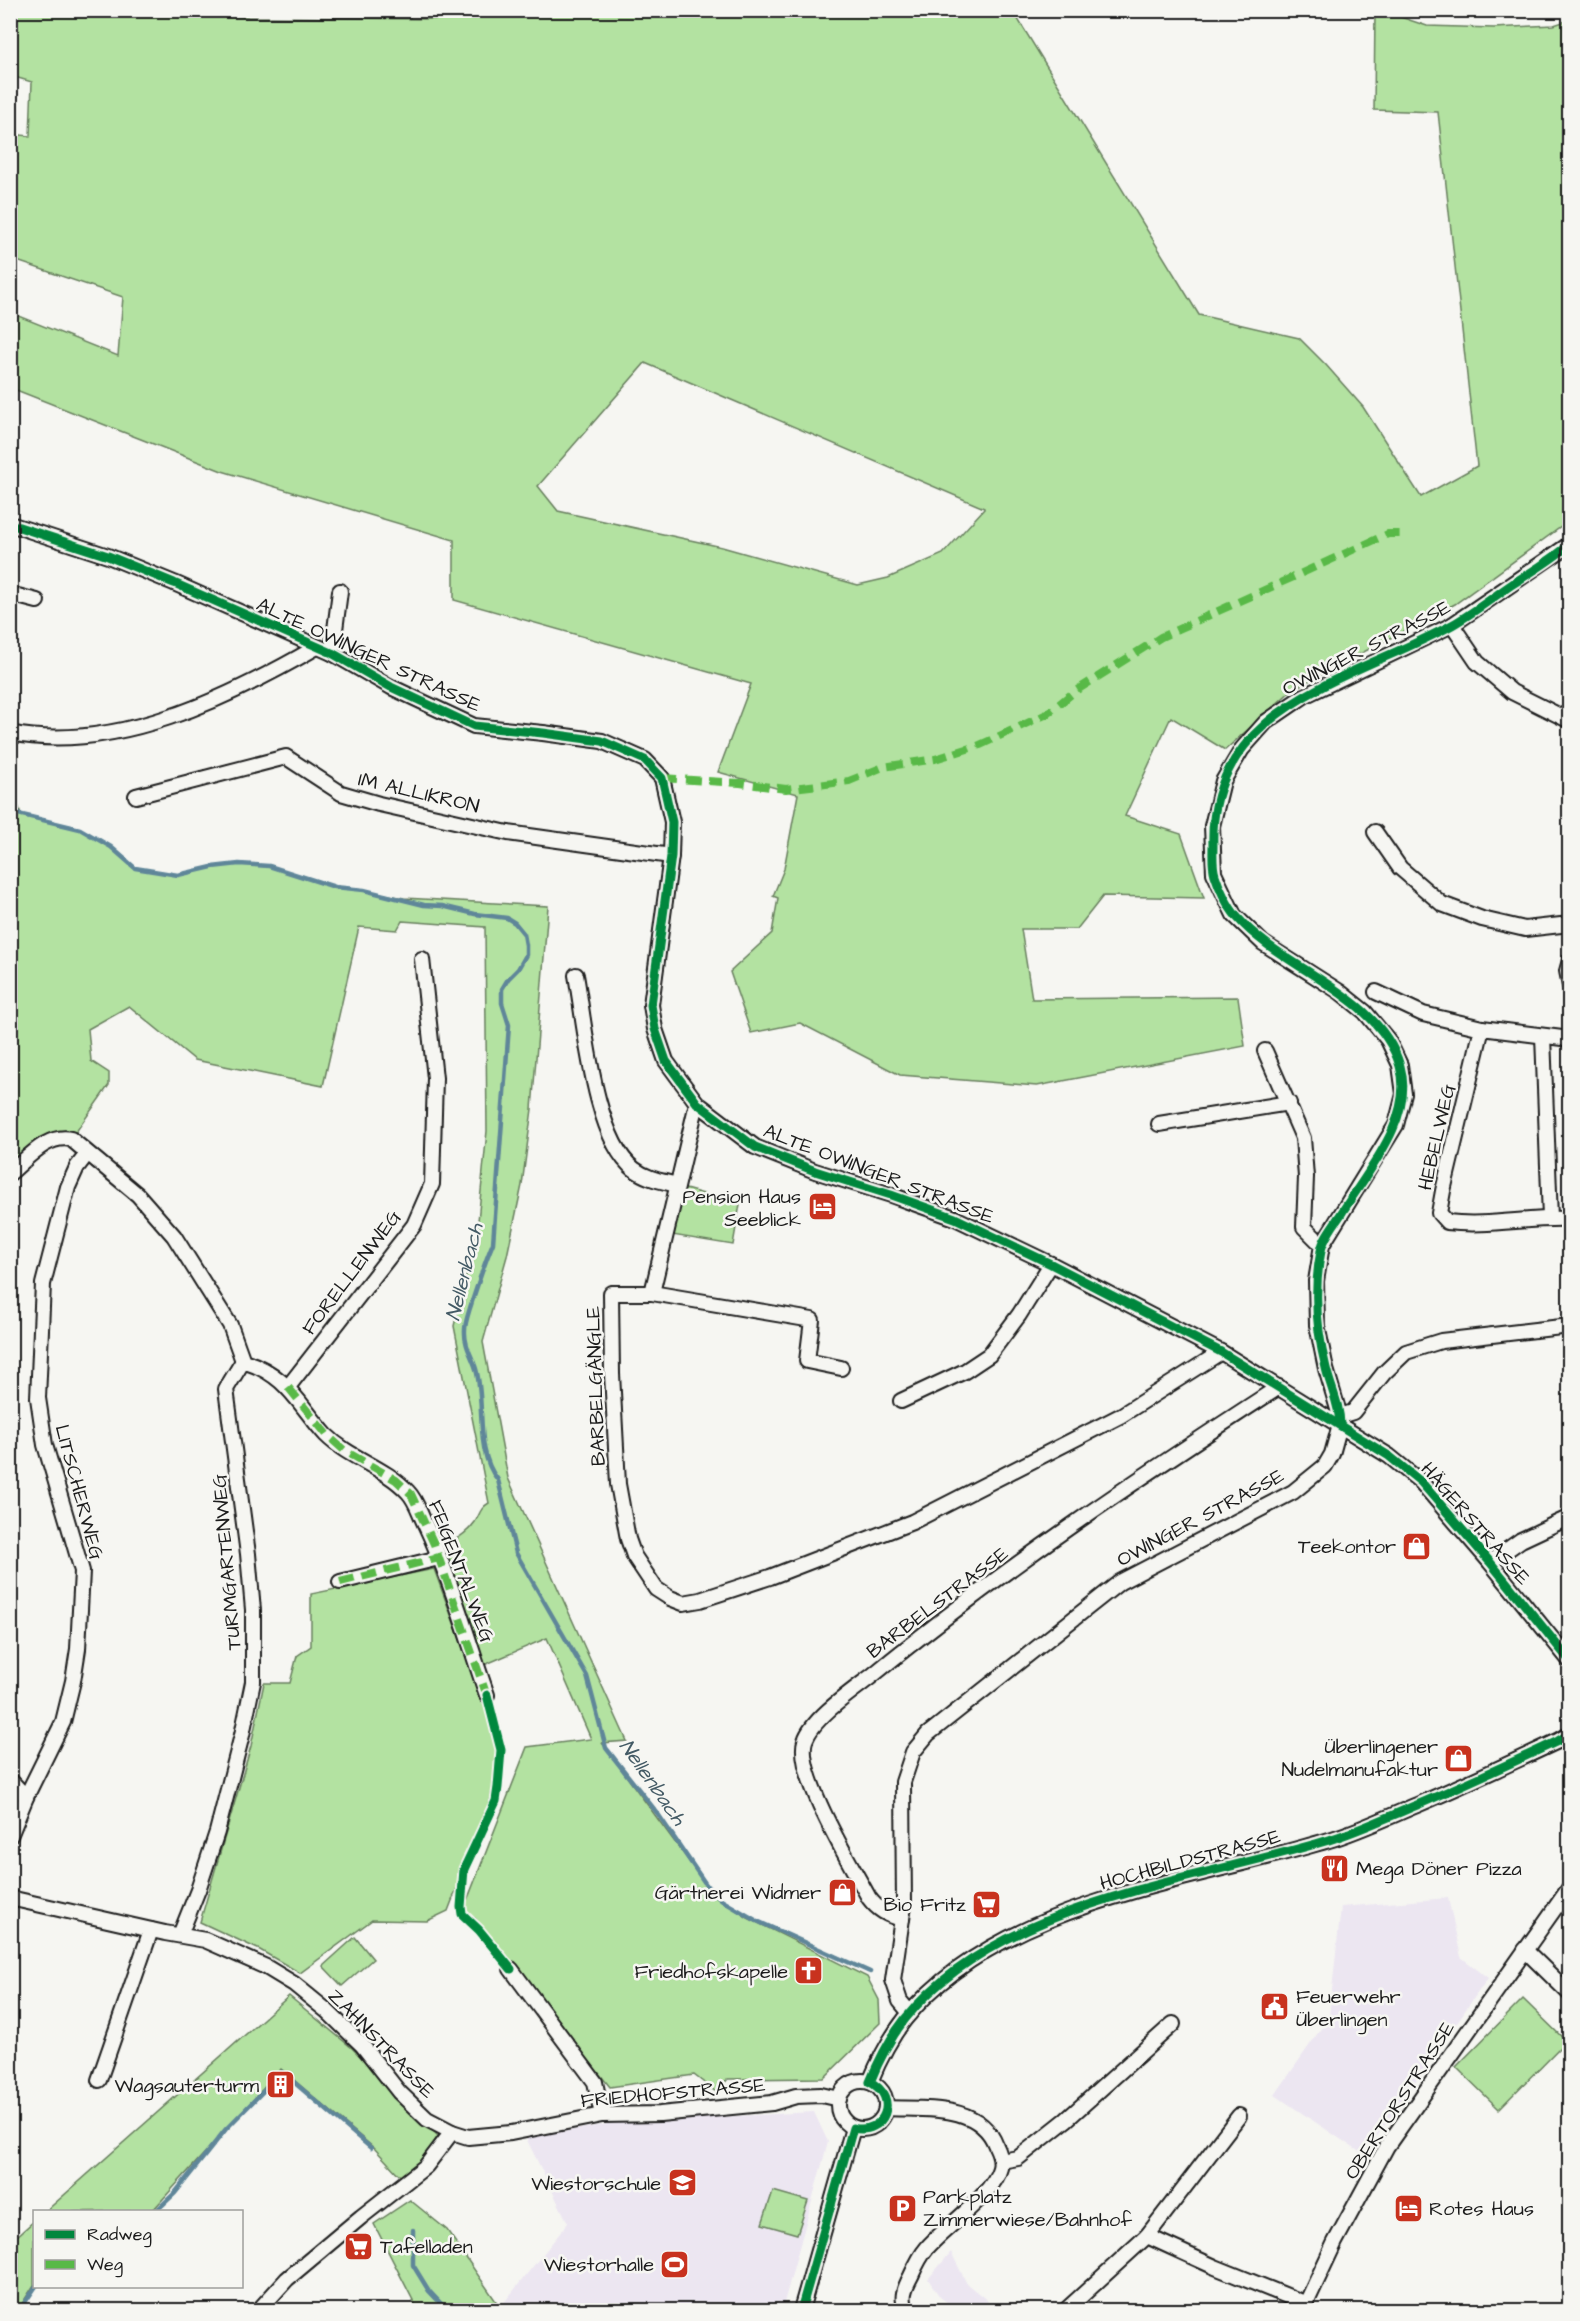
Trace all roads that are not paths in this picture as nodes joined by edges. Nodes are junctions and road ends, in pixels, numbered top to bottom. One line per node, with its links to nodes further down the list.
1 (10, 524): 7 (street, ALTE OWINGER STRASSE)
2 (1569, 544): 6 (street, OWINGER STRASSE)
3 (340, 591): 8 (street)
4 (10, 594): 5 (street)
5 (38, 601)
6 (1452, 625): 9 (street); 32 (street, OWINGER STRASSE)
7 (317, 647): 8 (street, ALTE OWINGER STRASSE); 10 (street)
8 (332, 653): 13 (street, ALTE OWINGER STRASSE)
9 (1569, 722)
10 (10, 733)
11 (136, 796): 13 (street, IM ALLIKRON)
12 (1375, 832): 14 (street)
13 (671, 855): 24 (street, ALTE OWINGER STRASSE)
14 (1569, 924)
15 (422, 959): 39 (street, FORELLENWEG)
16 (1569, 960): 18 (street)
17 (576, 975): 29 (street)
18 (1569, 986)
19 (1376, 992): 20 (street)
20 (1482, 1028): 21 (street); 30 (street, HEBELWEG)
21 (1543, 1036): 22 (street); 30 (street)
22 (1569, 1039)
23 (1265, 1051): 25 (street)
24 (697, 1103): 29 (street); 33 (street, ALTE OWINGER STRASSE)
25 (1289, 1103): 26 (street); 32 (street)
26 (1159, 1124)
27 (87, 1154): 28 (street); 37 (street); 51 (street, LITSCHERWEG)
28 (10, 1173)
29 (677, 1185): 34 (street)
30 (1550, 1218): 31 (street, HEBELWEG)
31 (1569, 1219)
32 (1322, 1245): 42 (street, OWINGER STRASSE)
33 (1051, 1264): 36 (street, ALTE OWINGER STRASSE); 41 (street)
34 (652, 1293): 36 (street, BARBELGÄNGLE); 38 (street)
35 (1569, 1326): 42 (street)
36 (1221, 1352): 40 (street, ALTE OWINGER STRASSE)
37 (243, 1361): 39 (street, FEIGENTALWEG); 57 (street, TURMGARTENWEG)
38 (842, 1368)
39 (288, 1387): 44 (street, FEIGENTALWEG)
40 (1279, 1387): 42 (street, ALTE OWINGER STRASSE); 55 (street, BARBELSTRASSE)
41 (901, 1401)
42 (1340, 1420): 45 (street, HÄGERSTRASSE); 55 (street, OWINGER STRASSE)
43 (1569, 1516): 45 (street)
44 (439, 1558): 46 (street); 48 (street, FEIGENTALWEG)
45 (1490, 1562): 47 (street, HÄGERSTRASSE)
46 (340, 1582)
47 (1569, 1661)
48 (487, 1695)
49 (1569, 1734): 61 (street, HOCHBILDSTRASSE)
50 (10, 1780): 51 (street)
51 (26, 1797): 52 (street, LITSCHERWEG)
52 (10, 1836)
53 (1569, 1887): 58 (street, OBERTORSTRASSE)
54 (10, 1898): 56 (street, ZAHNSTRASSE)
55 (902, 1920): 61 (street, OWINGER STRASSE)
56 (151, 1930): 57 (street, ZAHNSTRASSE); 63 (street)
57 (180, 1935): 70 (street, ZAHNSTRASSE)
58 (1525, 1950): 60 (street); 73 (street, OBERTORSTRASSE)
59 (511, 1969): 67 (street)
60 (1569, 1995)
61 (910, 2013): 64 (street, HOCHBILDSTRASSE)
62 (1173, 2024): 71 (street)
63 (99, 2080)
64 (870, 2082): 65 (street); 66 (street)
65 (839, 2099): 67 (street, FRIEDHOFSTRASSE); 69 (street)
66 (886, 2108): 69 (street); 71 (street)
67 (602, 2115): 70 (street, FRIEDHOFSTRASSE)
68 (1239, 2116): 72 (street)
69 (853, 2128): 75 (street)
70 (452, 2132): 74 (street)
71 (1001, 2161): 76 (street)
72 (1147, 2236): 73 (street); 77 (street)
73 (1305, 2307)
74 (259, 2310)
75 (801, 2310)
76 (906, 2310)
77 (1066, 2310)

